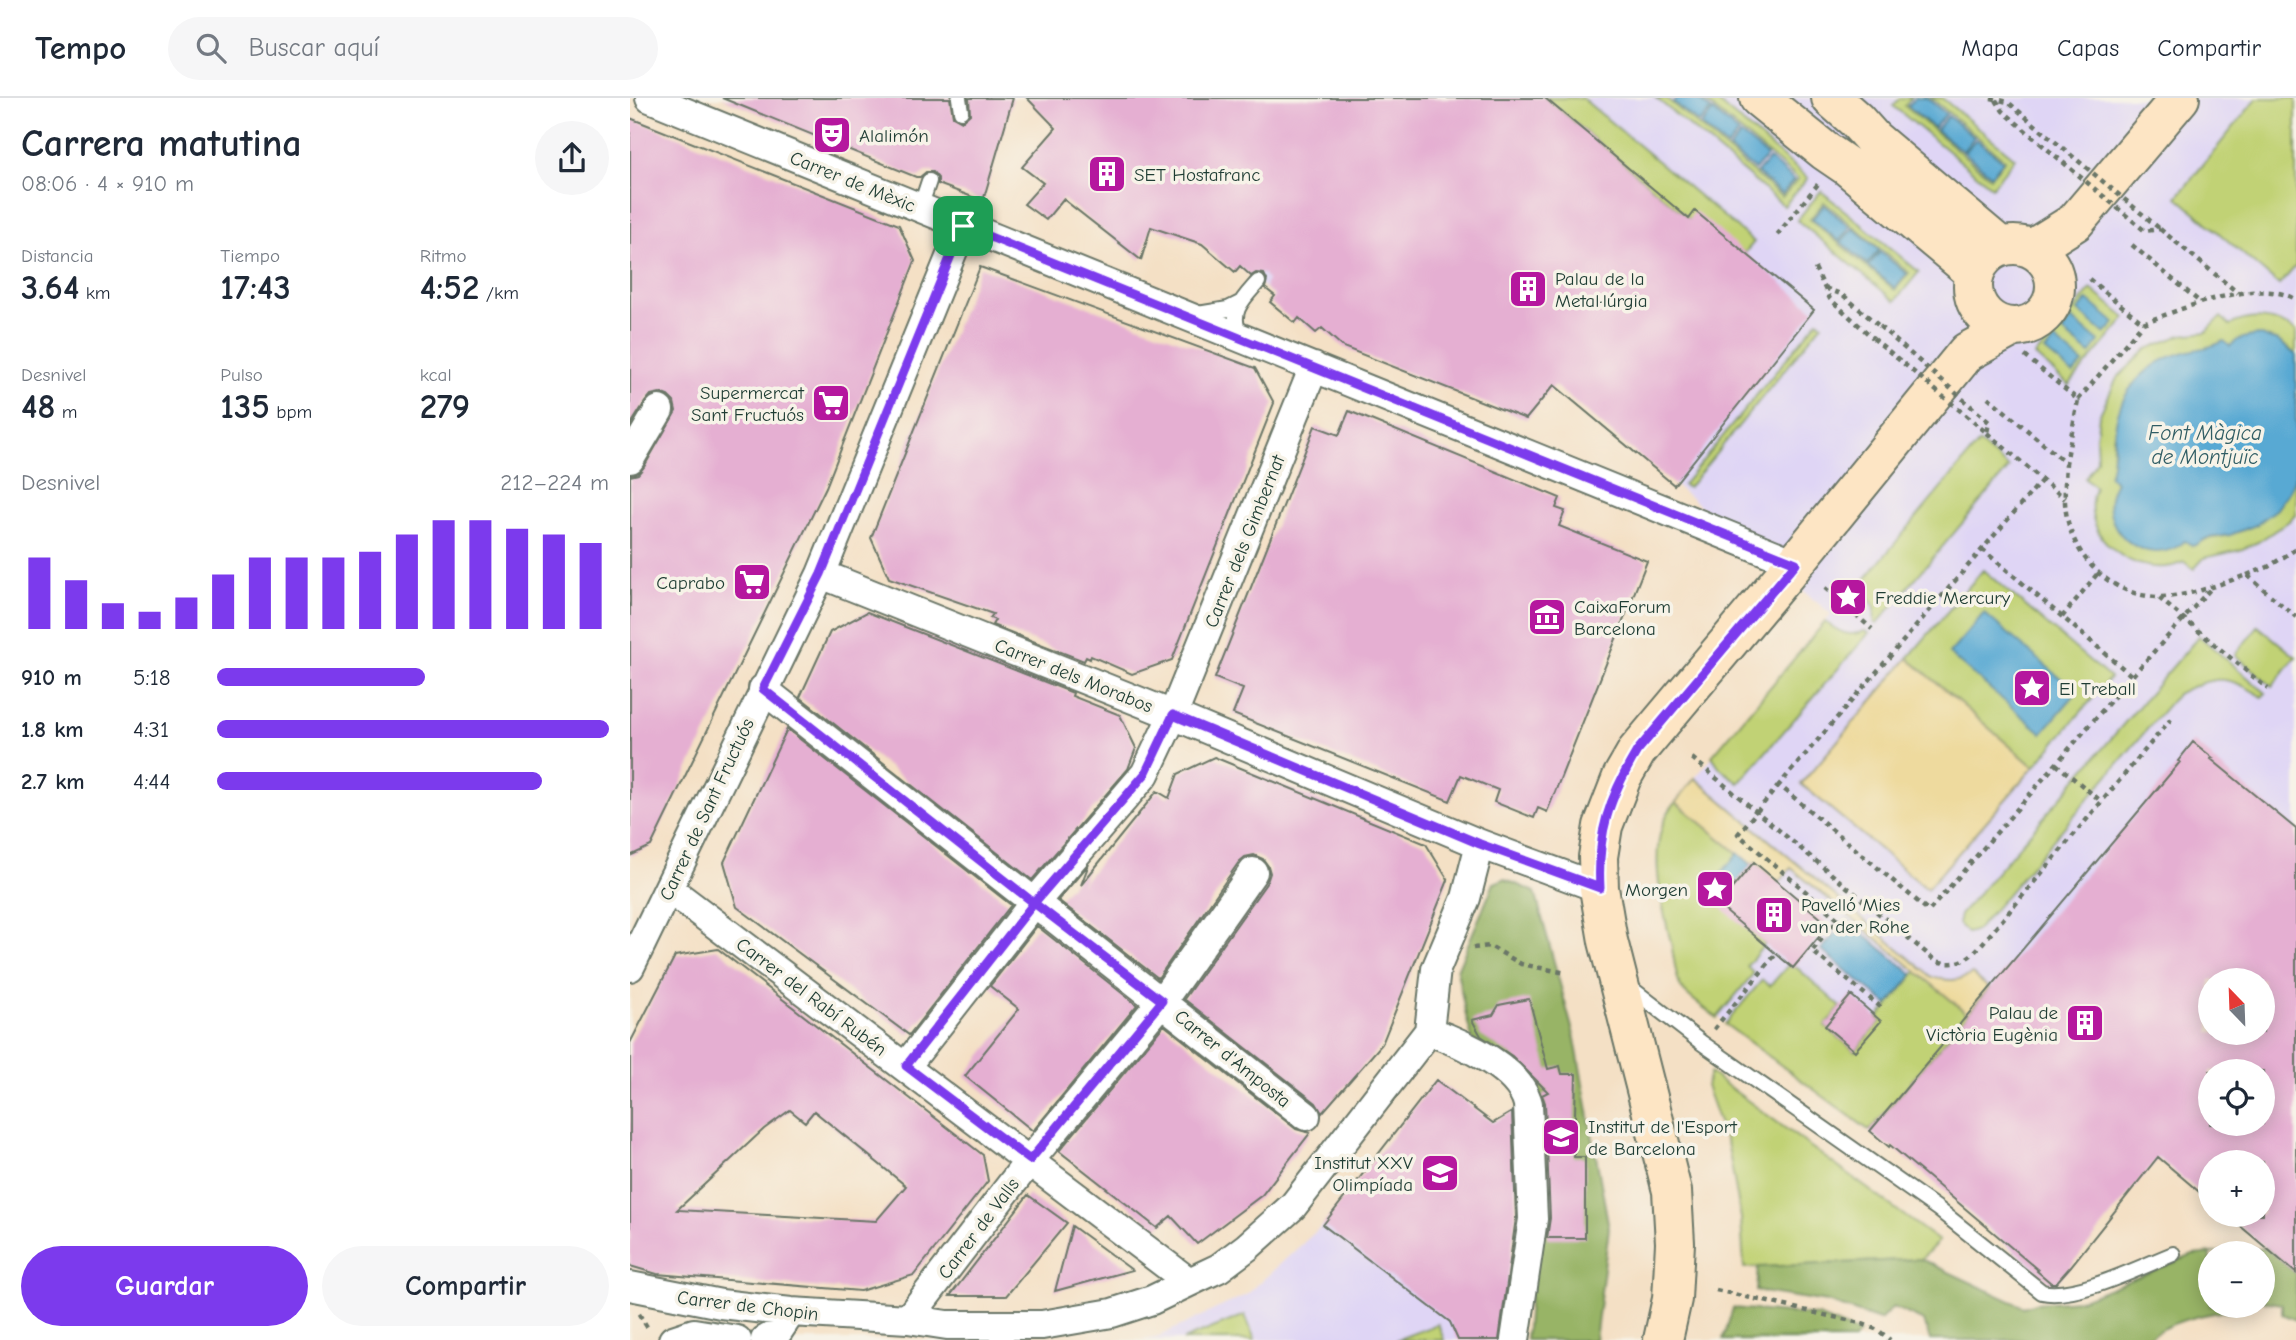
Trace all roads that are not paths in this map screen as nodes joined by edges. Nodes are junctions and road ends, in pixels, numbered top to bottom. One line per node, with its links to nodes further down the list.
1 (650, 98): 6 (street, Carrer de Mèxic)
2 (1759, 98): 8 (street)
3 (1831, 98): 8 (street)
4 (2180, 98): 8 (street)
5 (929, 181): 6 (lane)
6 (920, 208): 7 (street, Carrer de Mèxic)
7 (963, 226): 11 (street, Carrer de Mèxic); 19 (street, Carrer de Sant Fructuós)
8 (2021, 272): 13 (street); 13 (street); 14 (street)
9 (1258, 282): 10 (lane)
10 (1240, 303): 11 (lane); 12 (lane)
11 (1171, 310): 12 (street, Carrer de Mèxic)
12 (1244, 340): 15 (street, Carrer de Mèxic)
13 (2019, 341): 14 (street)
14 (1967, 352): 18 (street)
15 (1314, 368): 18 (street, Carrer de Mèxic); 21 (street, Carrer dels Gimbernat)
16 (659, 410): 17 (street)
17 (630, 459)
18 (1796, 563): 24 (street)
19 (821, 574): 20 (street, Carrer de Sant Fructuós); 21 (street, Carrer dels Morabos)
20 (763, 689): 25 (street, Carrer de Sant Fructuós); 26 (street, Carrer d'Amposta)
21 (1173, 715): 22 (street, Carrer dels Morabos); 26 (street, Carrer dels Gimbernat)
22 (1480, 844): 24 (street, Carrer dels Morabos); 30 (street)
23 (1253, 872): 29 (street, Carrer de Valls)
24 (1600, 888): 28 (street)
25 (668, 889): 27 (street, Carrer de Sant Fructuós); 31 (street, Carrer del Rabí Rubén)
26 (1034, 903): 29 (street, Carrer d'Amposta); 31 (street, Carrer dels Gimbernat)
27 (633, 950)
28 (1617, 977): 34 (lane); 43 (street)
29 (1162, 1001): 32 (street, Carrer d'Amposta); 33 (street, Carrer de Valls)
30 (1429, 1031): 35 (street, Carrer de Chopin); 42 (street)
31 (906, 1066): 33 (street, Carrer del Rabí Rubén)
32 (1306, 1116)
33 (1030, 1160): 35 (street, Carrer del Rabí Rubén); 38 (street, Carrer de Valls)
34 (2173, 1254)
35 (1189, 1282): 38 (street, Carrer de Chopin)
36 (634, 1299): 37 (street, Carrer de Chopin)
37 (791, 1312): 38 (street, Carrer de Chopin); 41 (street)
38 (908, 1319)
39 (673, 1340): 40 (street)
40 (737, 1340)
41 (765, 1340)
42 (1515, 1340)
43 (1663, 1340)

